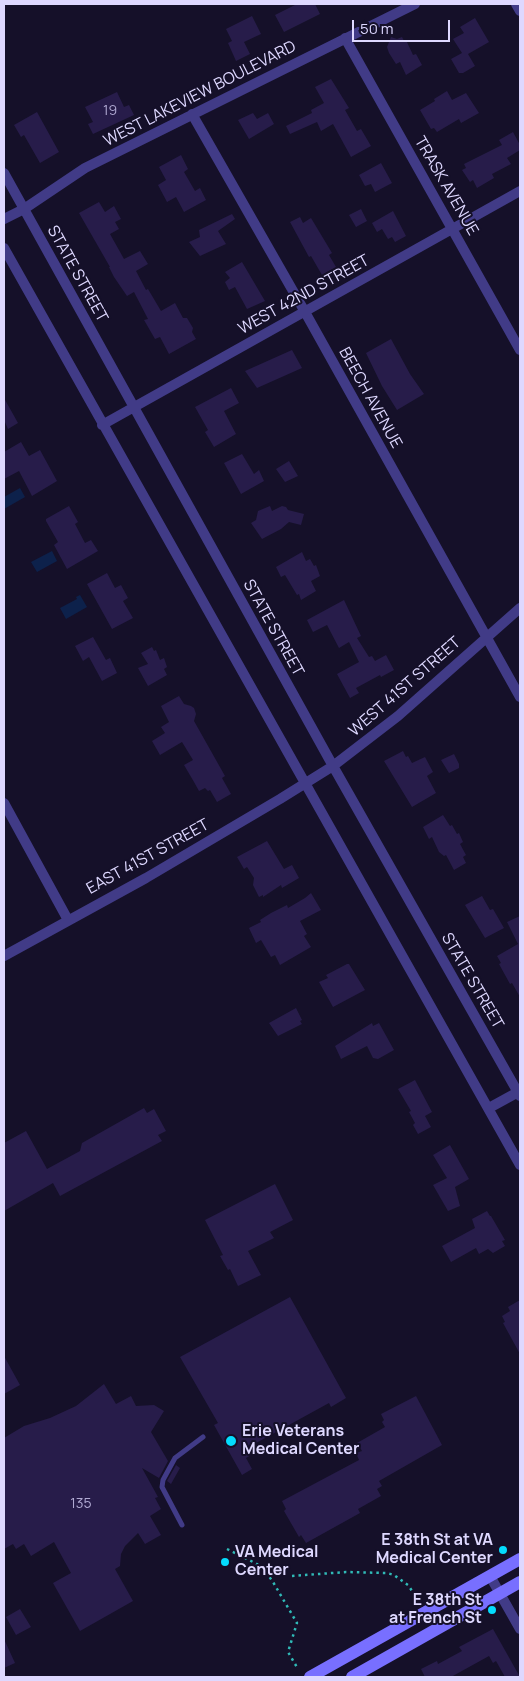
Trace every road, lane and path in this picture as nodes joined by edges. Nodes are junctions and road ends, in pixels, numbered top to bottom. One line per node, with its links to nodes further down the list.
1 (415, 4): 4 (street, WEST LAKEVIEW BOULEVARD)
2 (516, 4): 3 (street)
3 (520, 12)
4 (345, 38): 5 (street, WEST LAKEVIEW BOULEVARD); 10 (street, TRASK AVENUE)
5 (192, 114): 8 (street, WEST LAKEVIEW BOULEVARD); 12 (street, BEECH AVENUE)
6 (4, 173): 8 (street, STATE STREET)
7 (520, 191): 10 (street, WEST 42ND STREET)
8 (24, 209): 9 (street, WEST LAKEVIEW BOULEVARD); 14 (street, STATE STREET)
9 (4, 219)
10 (452, 229): 12 (street, WEST 42ND STREET); 13 (street, TRASK AVENUE)
11 (4, 248): 15 (street)
12 (305, 312): 14 (street, WEST 42ND STREET); 17 (street, BEECH AVENUE)
13 (520, 350)
14 (133, 409): 15 (street, WEST 42ND STREET); 19 (street, STATE STREET)
15 (102, 426): 20 (street)
16 (520, 608): 17 (street, WEST 41ST STREET)
17 (486, 638): 18 (street, BEECH AVENUE); 19 (street, WEST 41ST STREET)
18 (520, 698)
19 (333, 766): 20 (street, WEST 41ST STREET); 24 (street, STATE STREET)
20 (306, 783): 22 (street, EAST 41ST STREET); 25 (street)
21 (4, 803): 22 (street)
22 (68, 920): 23 (street, EAST 41ST STREET)
23 (4, 956)
24 (520, 1093): 25 (street)
25 (489, 1108): 26 (street)
26 (520, 1165)
27 (203, 1437): 28 (lane)
28 (182, 1525)
29 (227, 1549): 37 (path)
30 (520, 1559): 32 (main road)
31 (292, 1576): 35 (path)
32 (490, 1576): 34 (street); 38 (main road)
33 (520, 1582): 34 (main road)
34 (500, 1594): 36 (street); 39 (main road)
35 (419, 1602)
36 (520, 1628)
37 (298, 1669)
38 (310, 1677)
39 (352, 1677)

